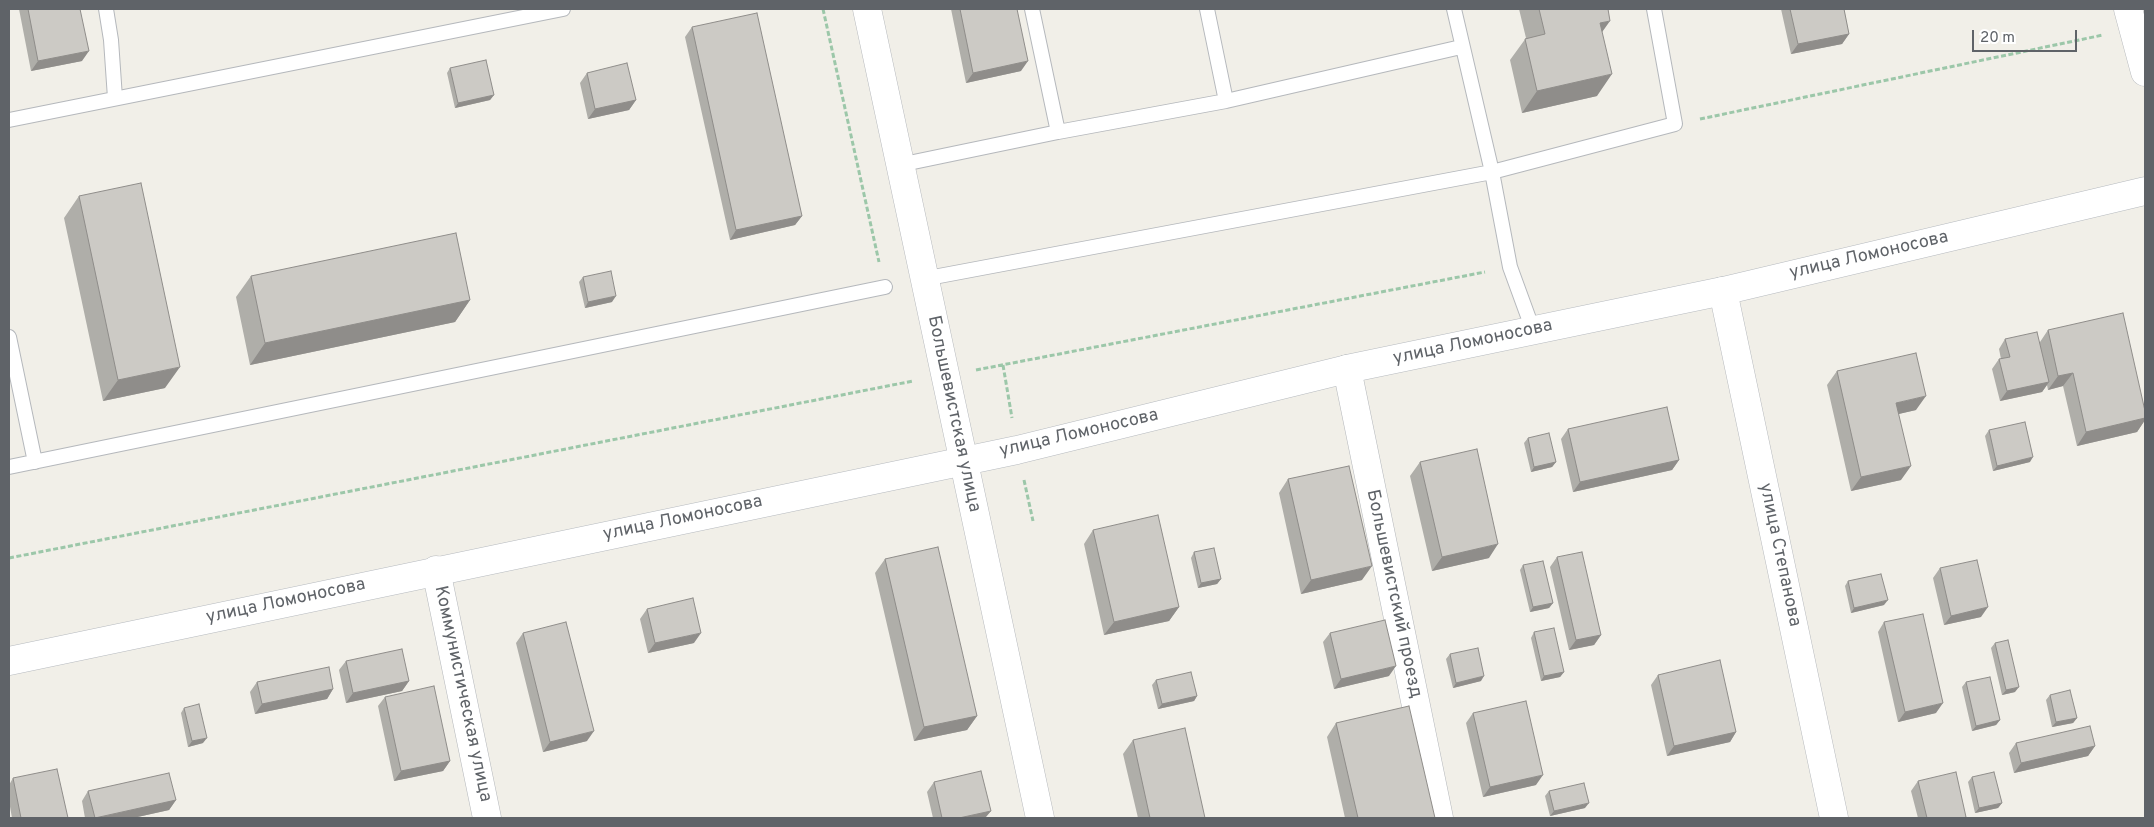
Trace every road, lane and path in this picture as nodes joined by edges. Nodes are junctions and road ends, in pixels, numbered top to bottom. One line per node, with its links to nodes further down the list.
1 (106, 9): 12 (lane)
2 (563, 9): 12 (lane)
3 (823, 9): 22 (path)
4 (867, 9): 17 (main road, Большевистская улица)
5 (1032, 9): 16 (lane)
6 (1207, 9): 13 (lane)
7 (1454, 9): 10 (lane)
8 (1654, 9): 15 (lane)
9 (2130, 18): 11 (main road); 15 (path)
10 (1461, 47): 13 (lane); 18 (lane)
11 (2145, 72)
12 (115, 98): 14 (lane)
13 (1226, 101): 16 (lane)
14 (9, 120)
15 (1675, 124): 18 (lane)
16 (1058, 132): 17 (lane)
17 (899, 166): 21 (main road, Большевистская улица)
18 (1492, 172): 20 (lane); 21 (lane)
19 (2145, 191): 23 (main road, улица Ломоносова)
20 (1510, 267): 24 (lane); 27 (path)
21 (923, 279): 27 (main road, Большевистская улица)
22 (885, 287): 29 (lane)
23 (1723, 291): 24 (main road, улица Ломоносова); 37 (main road, улица Степанова)
24 (1533, 330): 26 (main road, улица Ломоносова)
25 (9, 337): 29 (lane)
26 (1347, 369): 28 (main road, улица Ломоносова); 36 (main road, Большевистский проезд)
27 (945, 375): 28 (main road, Большевистская улица); 31 (path)
28 (962, 460): 32 (main road, улица Ломоносова); 35 (main road, Большевистская улица)
29 (35, 462): 30 (lane)
30 (9, 467)
31 (9, 558)
32 (436, 570): 33 (main road, улица Ломоносова); 34 (main road, Коммунистическая улица)
33 (9, 661)
34 (487, 818)
35 (1040, 818)
36 (1439, 818)
37 (1834, 818)

